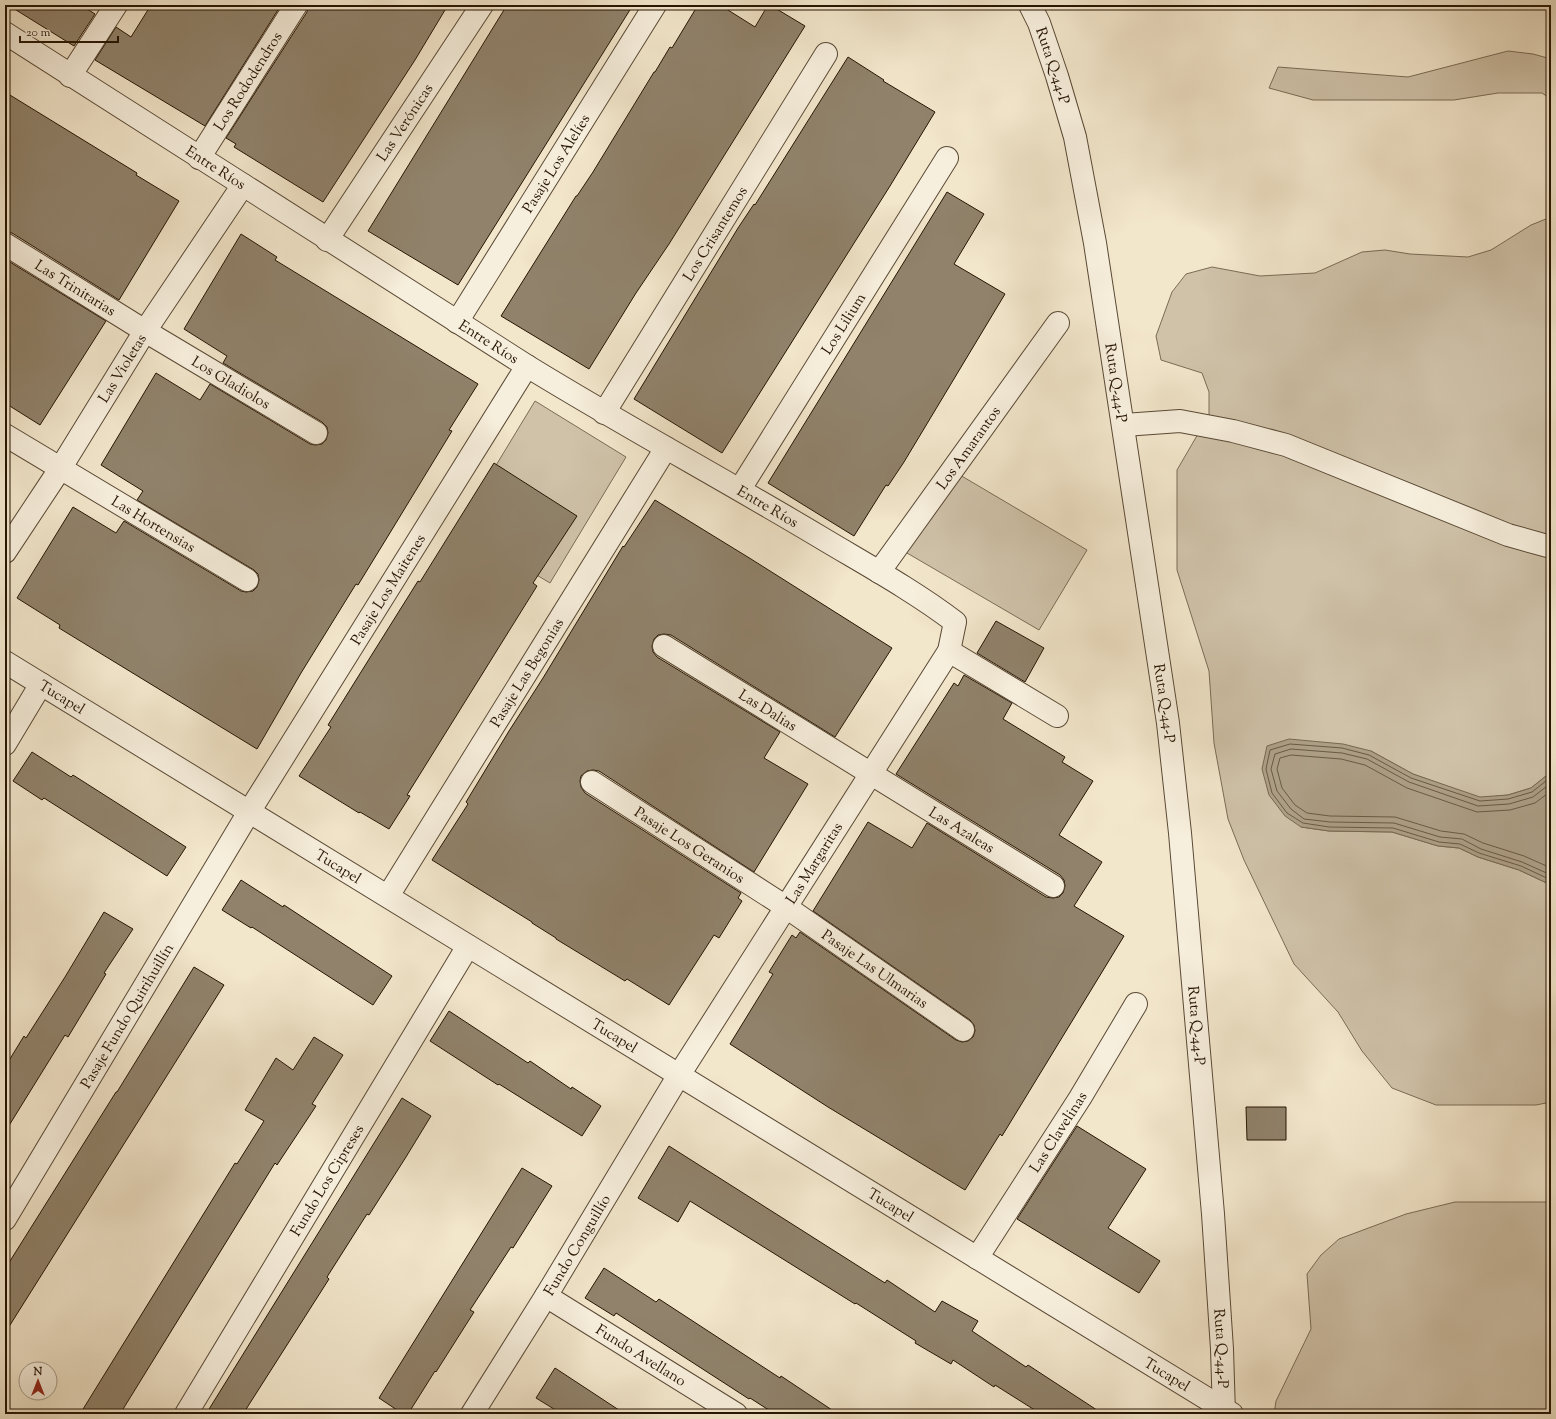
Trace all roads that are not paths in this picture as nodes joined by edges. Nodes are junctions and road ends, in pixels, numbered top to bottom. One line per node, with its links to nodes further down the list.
1 (116, 5): 8 (street)
2 (296, 5): 9 (street, Los Rododendros)
3 (482, 5): 12 (street, Las Verónicas)
4 (655, 5): 14 (street, Pasaje Los Alelíes)
5 (1030, 5): 19 (street, Ruta Q-44-P)
6 (5, 33): 8 (street, Entre Ríos)
7 (826, 54): 18 (street, Los Crisantemos)
8 (70, 76): 9 (street, Entre Ríos)
9 (200, 158): 11 (street, Entre Ríos)
10 (947, 158): 24 (street, Los Lilium)
11 (243, 185): 12 (street, Entre Ríos); 16 (street, Las Violetas)
12 (328, 240): 14 (street, Entre Ríos)
13 (5, 244): 16 (street, Las Trinitarias)
14 (457, 322): 17 (street, Entre Ríos)
15 (1058, 323): 27 (street, Los Amarantos)
16 (145, 331): 20 (street, Los Gladiolos); 23 (street, Las Violetas)
17 (527, 366): 18 (street, Entre Ríos); 37 (street, Pasaje Los Maitenes)
18 (604, 413): 22 (street, Entre Ríos)
19 (1124, 425): 25 (street); 48 (street, Ruta Q-44-P)
20 (316, 433)
21 (5, 434): 23 (street, Las Hortensias)
22 (666, 448): 24 (street, Entre Ríos); 39 (street, Pasaje Las Begonias)
23 (60, 469): 26 (street, Las Violetas); 28 (street, Las Hortensias)
24 (740, 489): 27 (street, Entre Ríos)
25 (1551, 547)
26 (5, 552)
27 (879, 572): 30 (street, Entre Ríos)
28 (247, 580)
29 (664, 646): 35 (street, Las Dalias)
30 (949, 651): 33 (street); 35 (street, Las Margaritas)
31 (5, 662): 32 (street, Tucapel)
32 (41, 684): 34 (street); 37 (street, Tucapel)
33 (1057, 716)
34 (5, 744)
35 (870, 774): 38 (street, Las Azaleas); 40 (street, Las Margaritas)
36 (592, 782): 40 (street, Pasaje Los Geranios)
37 (249, 812): 39 (street, Tucapel); 45 (street, Pasaje Fundo Quirihuillín)
38 (1053, 886)
39 (388, 896): 41 (street, Tucapel)
40 (786, 907): 43 (street, Pasaje Las Ulmarias); 44 (street, Las Margaritas)
41 (468, 946): 44 (street, Tucapel); 49 (street, Fundo Los Cipreses)
42 (1136, 1004): 46 (street, Las Clavelinas)
43 (964, 1030)
44 (679, 1075): 46 (street, Tucapel); 47 (street, Fundo Conguillío)
45 (5, 1219)
46 (977, 1258): 48 (street, Tucapel)
47 (546, 1296): 50 (street, Fundo Conguillío); 51 (street, Fundo Avellano)
48 (1227, 1413)
49 (186, 1414)
50 (472, 1414)
51 (736, 1414)

